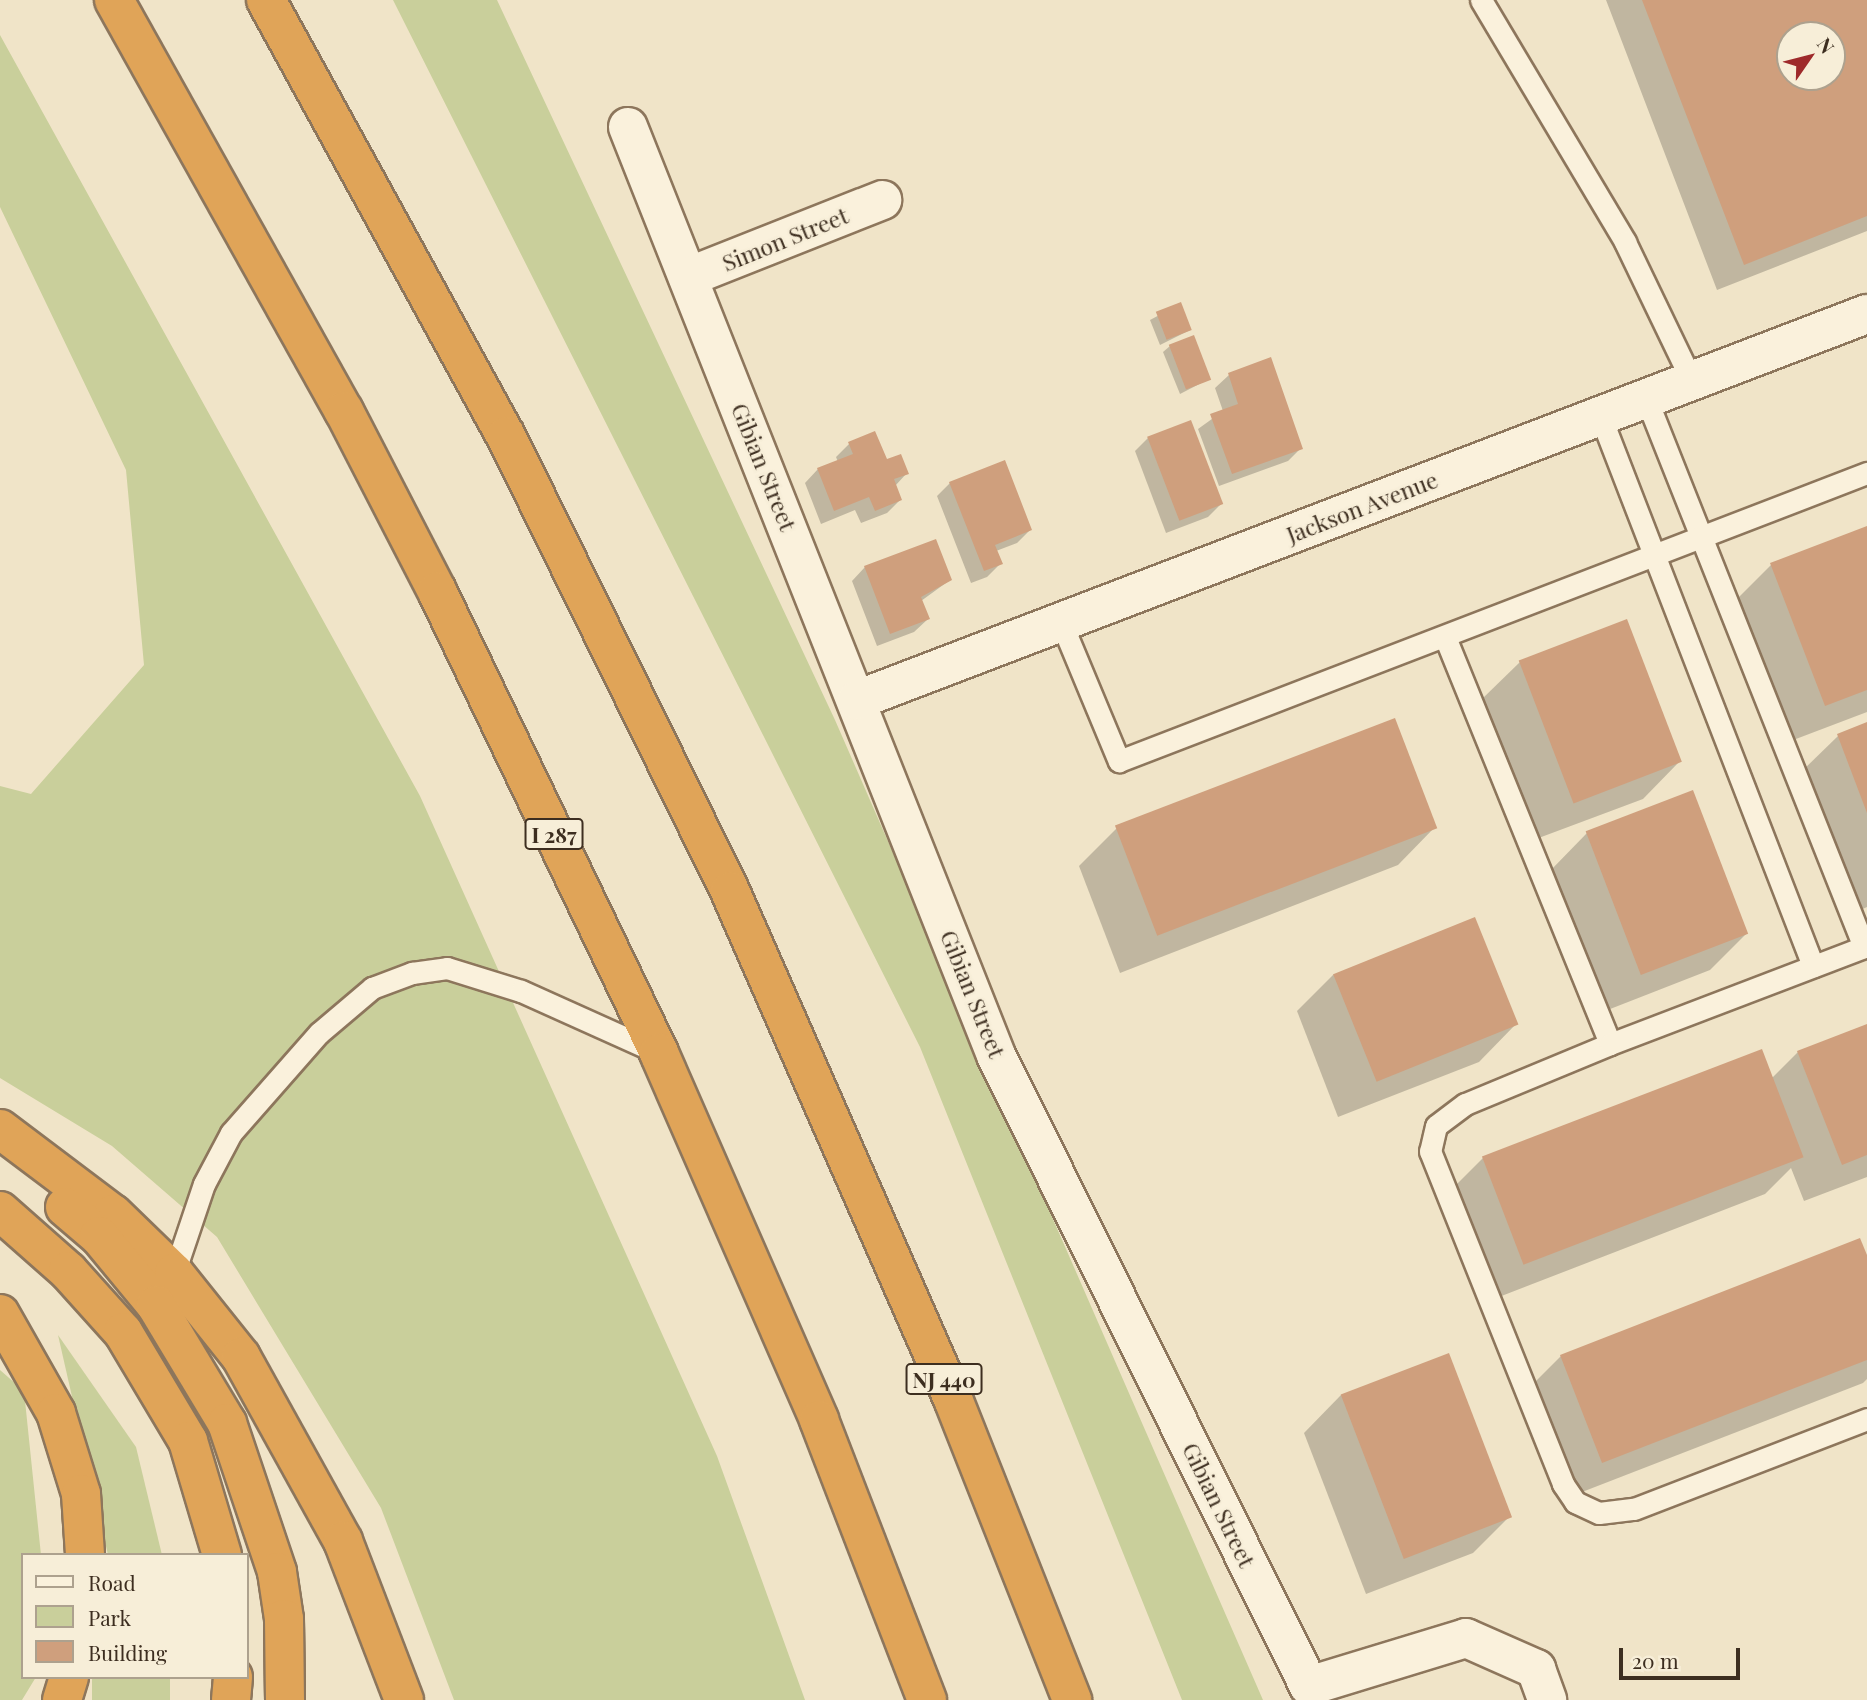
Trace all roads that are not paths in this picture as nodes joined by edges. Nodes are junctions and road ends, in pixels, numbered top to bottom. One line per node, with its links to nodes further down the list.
1 (114, 0): 20 (highway, I 287)
2 (266, 0): 36 (highway, NJ 440)
3 (1481, 0): 8 (lane)
4 (628, 127): 6 (street, Gibian Street)
5 (882, 200): 6 (street, Simon Street)
6 (688, 277): 16 (street, Gibian Street)
7 (1867, 314): 8 (street, Jackson Avenue)
8 (1692, 381): 9 (street, Jackson Avenue)
9 (1646, 398): 10 (street, Jackson Avenue); 12 (lane)
10 (1600, 415): 13 (lane); 14 (street, Jackson Avenue)
11 (1867, 473): 12 (lane)
12 (1701, 539): 13 (lane); 17 (lane)
13 (1654, 558): 15 (lane); 18 (lane)
14 (1061, 622): 15 (lane); 16 (street, Jackson Avenue)
15 (1445, 637): 19 (lane)
16 (857, 700): 37 (street, Gibian Street)
17 (1865, 946): 18 (lane)
18 (1813, 966): 19 (lane)
19 (1609, 1044): 26 (lane)
20 (659, 1054): 24 (lane); 35 (highway, I 287)
21 (0, 1129): 24 (highway)
22 (0, 1156): 33 (highway)
23 (0, 1211): 28 (highway)
24 (174, 1273): 34 (highway)
25 (0, 1314): 27 (highway)
26 (1867, 1419)
27 (85, 1553)
28 (221, 1553)
29 (68, 1679): 31 (highway)
30 (233, 1679): 32 (highway)
31 (62, 1700)
32 (232, 1700)
33 (285, 1700)
34 (404, 1700)
35 (927, 1700)
36 (1072, 1700)
37 (1547, 1700)

